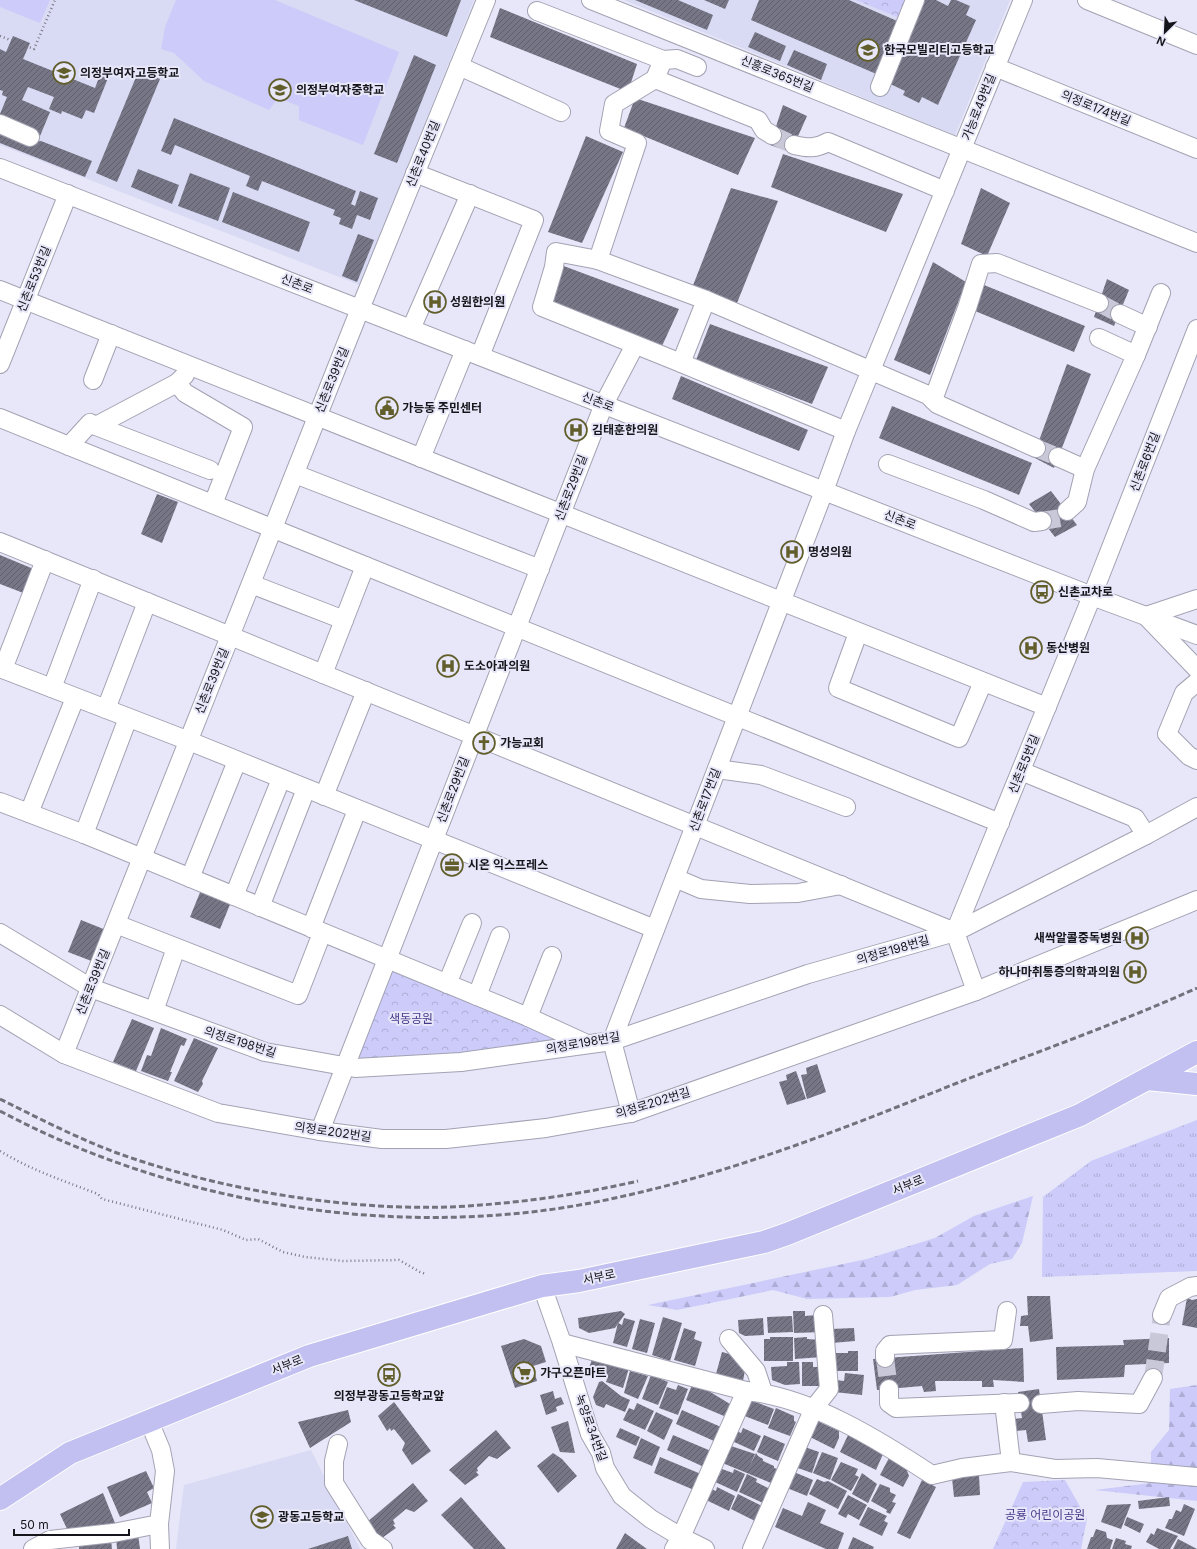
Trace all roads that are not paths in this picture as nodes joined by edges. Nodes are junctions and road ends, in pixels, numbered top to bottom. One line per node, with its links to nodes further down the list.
1 (486, 0): 9 (street, 신촌로40번길)
2 (591, 0): 19 (street, 신흥로365번길)
3 (915, 0): 13 (street)
4 (1023, 0): 11 (street, 가능로49번길)
5 (1087, 0): 7 (street)
6 (537, 11): 8 (street)
7 (1197, 44)
8 (664, 60): 10 (street); 12 (street)
9 (459, 66): 14 (street); 22 (street, 신촌로40번길)
10 (697, 67)
11 (995, 67): 19 (street, 가능로49번길); 20 (street, 의정로174번길)
12 (655, 79): 16 (street); 27 (street)
13 (880, 87)
14 (561, 112)
15 (0, 124): 17 (street)
16 (772, 135)
17 (30, 137)
18 (794, 145): 23 (street)
19 (962, 148): 23 (street, 가능로49번길); 26 (street, 신흥로365번길)
20 (1197, 149)
21 (0, 168): 24 (street, 신촌로)
22 (415, 173): 25 (street); 33 (street, 신촌로40번길)
23 (946, 191): 47 (street, 가능로49번길)
24 (68, 194): 30 (street, 신촌로53번길); 33 (street, 신촌로)
25 (470, 194): 37 (street); 41 (street)
26 (1197, 243)
27 (598, 260): 31 (street); 40 (street)
28 (0, 290): 30 (street)
29 (1161, 293): 35 (street)
30 (26, 300): 38 (street); 45 (street, 신촌로53번길)
31 (706, 300): 44 (street); 47 (street)
32 (1099, 303): 50 (street)
33 (360, 309): 37 (street, 신촌로); 52 (street, 신촌로39번길)
34 (1120, 314): 35 (street)
35 (1148, 327): 42 (street)
36 (1197, 328): 43 (street, 신촌로6번길)
37 (411, 329): 41 (street, 신촌로)
38 (111, 334): 46 (street); 48 (street)
39 (1099, 338): 42 (street)
40 (635, 345): 44 (street); 51 (street, 신촌로29번길)
41 (473, 353): 51 (street, 신촌로); 59 (street)
42 (1136, 355): 61 (street)
43 (1191, 360): 76 (street, 신촌로6번길)
44 (681, 363): 55 (street)
45 (0, 364)
46 (193, 367): 49 (street); 52 (street)
47 (869, 371): 50 (street); 55 (street, 신촌로17번길)
48 (93, 380)
49 (177, 382): 54 (street); 65 (street)
50 (933, 400): 57 (street)
51 (604, 404): 64 (street, 신촌로); 67 (street, 신촌로29번길)
52 (318, 416): 59 (street); 63 (street, 신촌로39번길)
53 (0, 418): 56 (street)
54 (96, 426): 56 (street); 62 (street)
55 (846, 431): 64 (street, 신촌로17번길)
56 (69, 446): 65 (street)
57 (1036, 448)
58 (1058, 457): 61 (street)
59 (421, 458): 67 (street)
60 (888, 464): 68 (street)
61 (1085, 469): 66 (street)
62 (210, 470)
63 (295, 474): 69 (street, 신촌로39번길); 73 (street)
64 (824, 491): 76 (street, 신촌로); 79 (street, 신촌로17번길)
65 (213, 504): 69 (street)
66 (1067, 511)
67 (561, 514): 73 (street, 신촌로29번길); 79 (street)
68 (1042, 521)
69 (273, 528): 72 (street); 75 (street, 신촌로39번길)
70 (0, 542): 71 (street)
71 (45, 560): 74 (street); 86 (street)
72 (365, 566): 81 (street); 82 (street)
73 (540, 570): 82 (street, 신촌로29번길)
74 (93, 580): 78 (street); 91 (street)
75 (251, 584): 81 (street); 85 (street, 신촌로39번길)
76 (1092, 596): 80 (street, 신촌로); 94 (street, 신촌로5번길)
77 (1197, 599): 80 (street)
78 (147, 602): 85 (street); 95 (street)
79 (782, 602): 83 (street); 96 (street, 신촌로17번길)
80 (1146, 616): 84 (street, 신촌로); 87 (street)
81 (344, 620): 88 (street)
82 (517, 627): 96 (street); 98 (street, 신촌로29번길)
83 (858, 633): 89 (street); 89 (street)
84 (1197, 635)
85 (230, 636): 88 (street); 99 (street, 신촌로39번길)
86 (1, 669): 91 (street)
87 (1197, 669)
88 (323, 674): 92 (street)
89 (983, 682): 94 (street)
90 (1197, 682): 100 (street)
91 (52, 688): 93 (street)
92 (366, 692): 98 (street); 106 (street)
93 (75, 698): 95 (street); 111 (street)
94 (1047, 707): 103 (street, 신촌로5번길)
95 (106, 709): 97 (street)
96 (737, 716): 102 (street, 신촌로17번길); 112 (street)
97 (128, 718): 99 (street); 114 (street)
98 (475, 736): 113 (street); 116 (street, 신촌로29번길)
99 (189, 741): 101 (street); 117 (street, 신촌로39번길)
100 (1197, 760)
101 (236, 761): 104 (street); 118 (street)
102 (717, 770): 108 (street); 113 (street, 신촌로17번길)
103 (1021, 771): 112 (street, 신촌로5번길); 115 (street)
104 (281, 779): 105 (street); 121 (street)
105 (306, 789): 106 (street); 123 (street)
106 (324, 796): 110 (street)
107 (0, 802): 111 (street)
108 (846, 807)
109 (1197, 807): 115 (street, 의정로198번길)
110 (357, 810): 116 (street); 127 (street)
111 (29, 813): 114 (street)
112 (1000, 823): 128 (street, 신촌로5번길)
113 (695, 826): 119 (street, 신촌로17번길); 120 (street)
114 (84, 834): 117 (street)
115 (1146, 835): 128 (street, 의정로198번길)
116 (434, 840): 126 (street); 133 (street, 신촌로29번길)
117 (142, 858): 118 (street); 125 (street, 신촌로39번길)
118 (190, 878): 121 (street)
119 (675, 878): 120 (street); 126 (street, 신촌로17번길)
120 (841, 886): 128 (street)
121 (234, 896): 123 (street)
122 (1197, 900): 136 (street, 의정로202번길)
123 (260, 907): 127 (street)
124 (472, 923): 134 (street)
125 (116, 924): 131 (street); 135 (street, 신촌로39번길)
126 (655, 929): 141 (street, 신촌로17번길)
127 (317, 930): 131 (street); 133 (street)
128 (955, 932): 136 (street); 141 (street, 의정로198번길)
129 (0, 933): 135 (street, 의정로198번길)
130 (500, 936): 137 (street)
131 (176, 948): 138 (street)
132 (552, 956): 140 (street)
133 (387, 959): 134 (street); 145 (street, 신촌로29번길)
134 (447, 984): 137 (street)
135 (91, 988): 138 (street, 의정로198번길); 144 (street, 신촌로39번길)
136 (976, 990): 148 (street, 의정로202번길)
137 (477, 996): 140 (street)
138 (154, 1011): 145 (street, 의정로198번길)
139 (0, 1014): 144 (street, 의정로202번길)
140 (528, 1017): 142 (street)
141 (612, 1041): 142 (street, 의정로198번길); 148 (street)
142 (587, 1044): 145 (street, 의정로198번길)
143 (1197, 1052): 146 (main road, 서부로)
144 (64, 1054): 149 (street, 의정로202번길)
145 (345, 1066): 149 (street, 신촌로29번길)
146 (1147, 1079): 147 (main road); 150 (main road, 서부로)
147 (1197, 1084)
148 (631, 1112): 149 (street, 의정로202번길)
149 (320, 1131)
150 (542, 1286): 156 (street, 녹양로34번길); 163 (main road, 서부로)
151 (1197, 1286): 154 (street)
152 (1007, 1311): 157 (street)
153 (823, 1315): 162 (street)
154 (1162, 1315)
155 (729, 1339): 160 (street)
156 (562, 1343): 160 (street); 169 (street, 녹양로34번길)
157 (885, 1358)
158 (1153, 1378): 161 (street)
159 (889, 1389): 165 (street)
160 (754, 1392): 162 (street); 169 (street)
161 (1041, 1404)
162 (814, 1408): 165 (street); 174 (street)
163 (150, 1421): 167 (main road, 서부로); 168 (street)
164 (338, 1444): 172 (street)
165 (1011, 1462): 166 (street)
166 (1197, 1477)
167 (0, 1499)
168 (159, 1524): 170 (street); 171 (street)
169 (678, 1543): 173 (street, 녹양로34번길)
170 (33, 1549)
171 (160, 1549)
172 (383, 1549)
173 (706, 1549)
174 (752, 1549)

